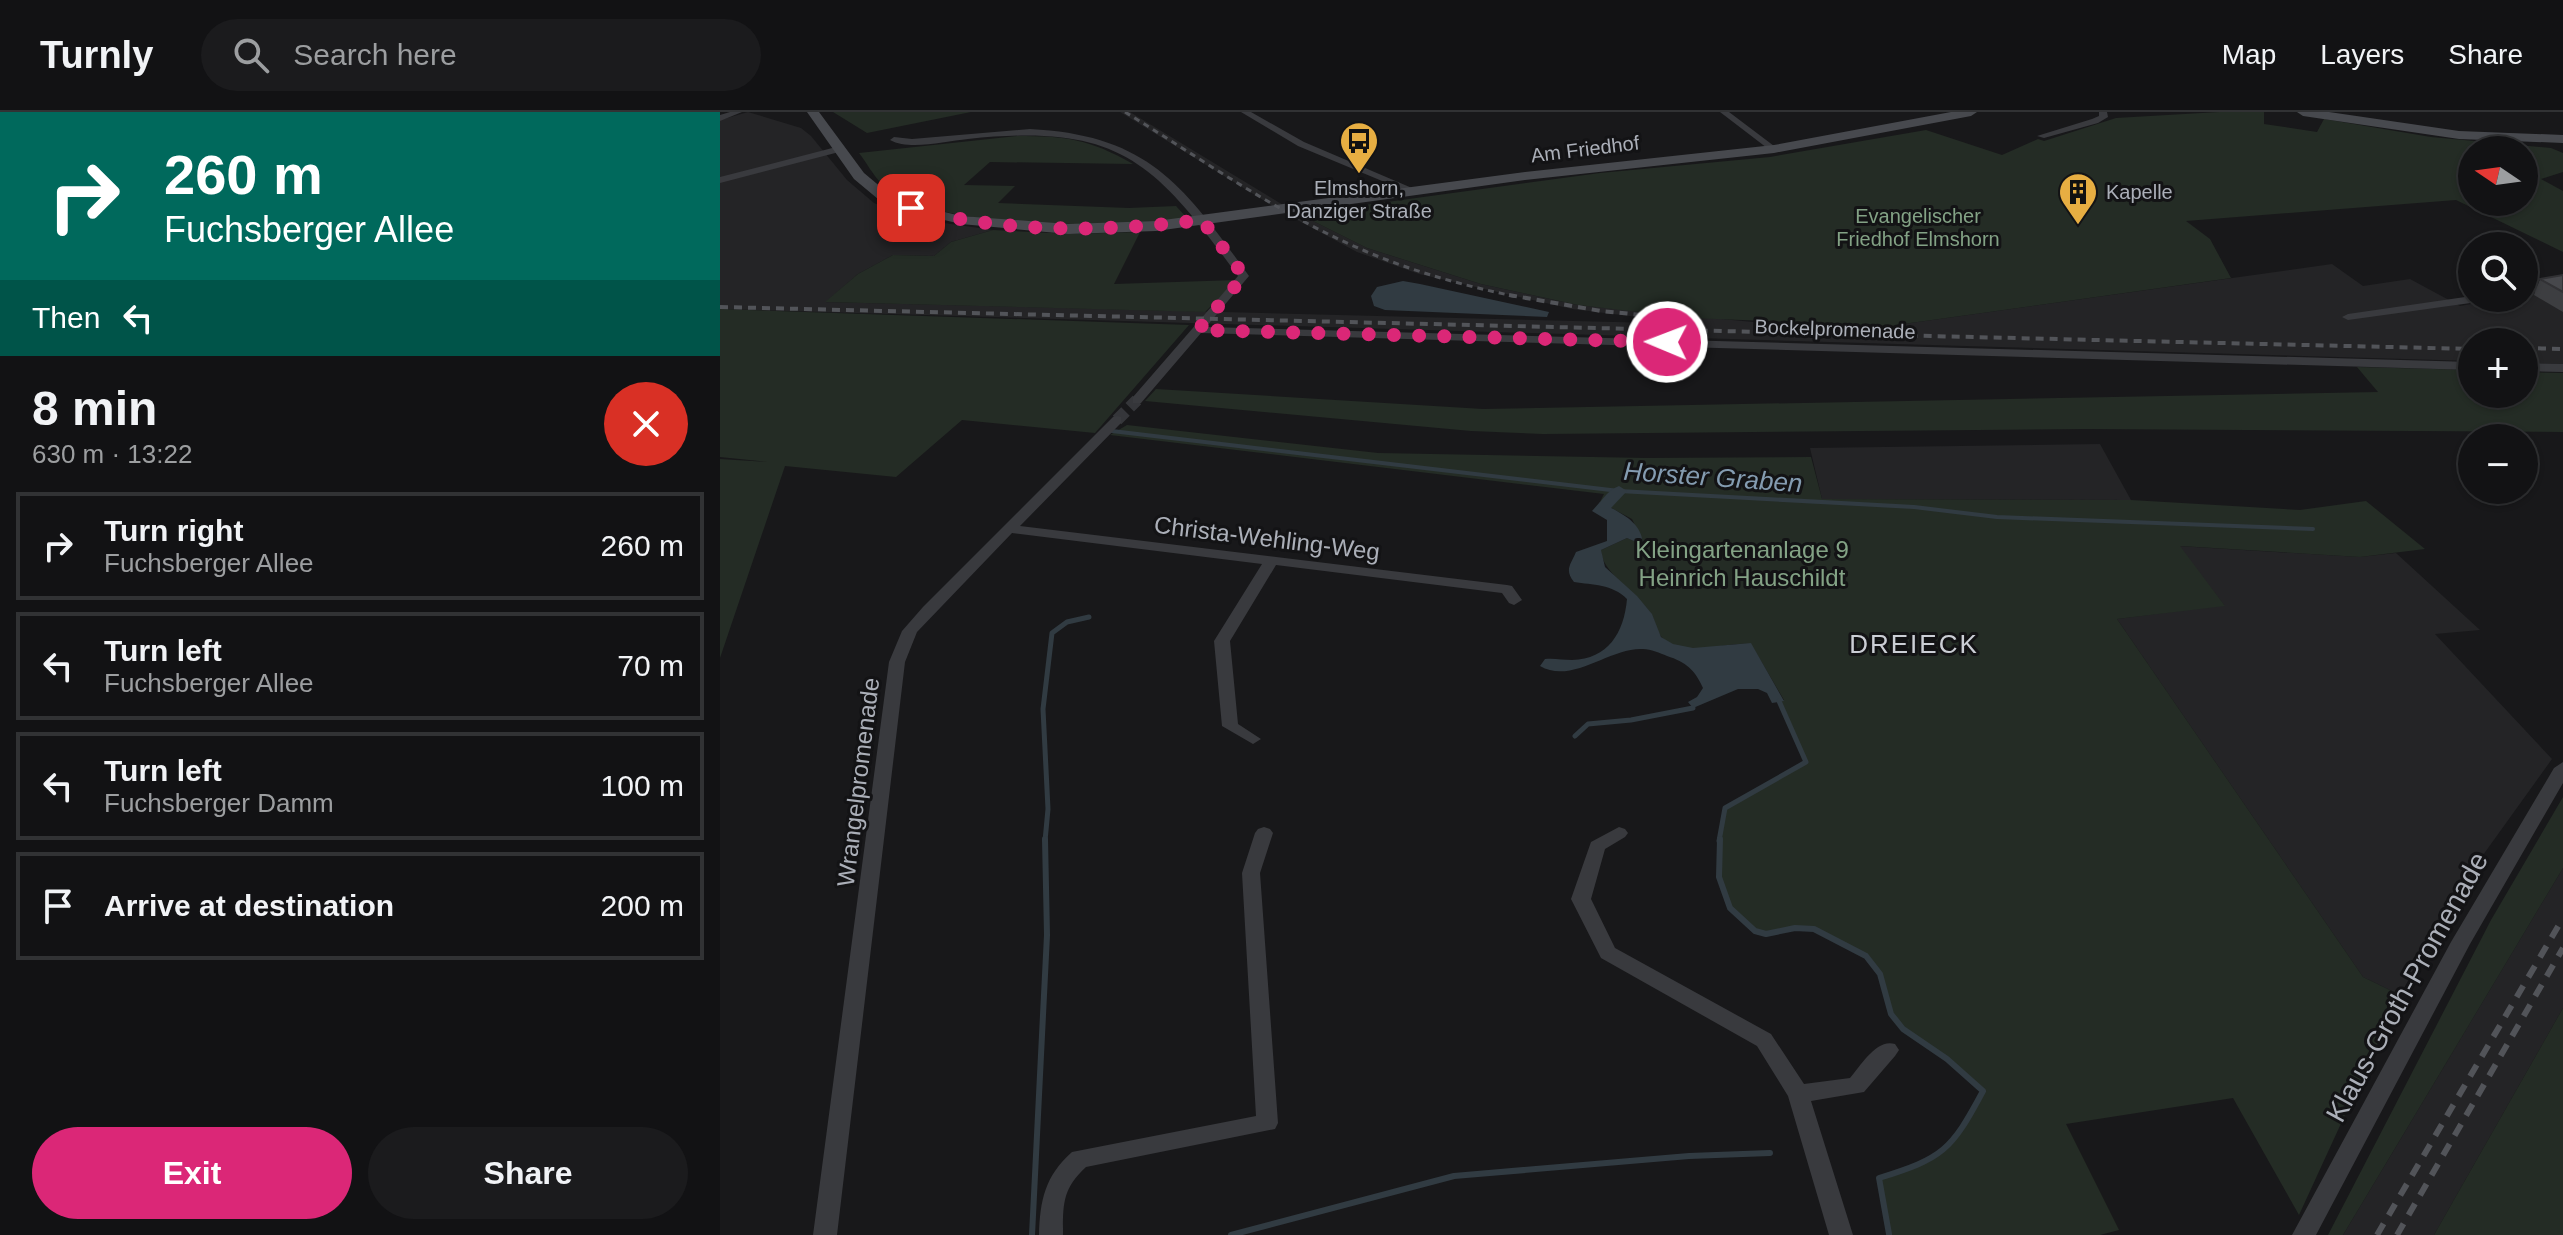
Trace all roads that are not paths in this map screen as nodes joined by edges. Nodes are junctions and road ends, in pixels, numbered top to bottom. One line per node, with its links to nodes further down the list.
1 (738, 112): 8 (street)
2 (813, 112): 12 (street, Am Friedhof)
3 (1245, 112): 15 (street)
4 (1724, 112): 13 (street)
5 (1971, 112): 13 (street, Am Friedhof)
6 (2103, 112): 9 (street)
7 (2303, 112): 11 (street)
8 (720, 118)
9 (2041, 136)
10 (894, 140): 16 (street)
11 (2562, 140)
12 (840, 149): 14 (street); 16 (street, Am Friedhof)
13 (1774, 149): 15 (street, Am Friedhof)
14 (720, 180)
15 (1414, 191): 16 (street, Am Friedhof)
16 (1202, 220): 21 (street)
17 (2563, 284): 18 (street)
18 (2538, 288)
19 (2458, 302): 20 (street)
20 (2348, 317)
21 (1198, 330): 22 (street, Bockelpromenade); 25 (street)
22 (2458, 366)
23 (2538, 367): 24 (street)
24 (2563, 368)
25 (1137, 400)
26 (1117, 420): 27 (street, Wrangelpromenade)
27 (1010, 529): 28 (street, Christa-Wehling-Weg); 36 (street, Wrangelpromenade)
28 (1272, 560): 29 (street, Christa-Wehling-Weg); 30 (street)
29 (1514, 600)
30 (1253, 739)
31 (2563, 768): 39 (street, Klaus-Groth-Promenade)
32 (1264, 833): 37 (street)
33 (1619, 833): 35 (street)
34 (1888, 1050): 35 (street)
35 (1798, 1094): 38 (street)
36 (825, 1235)
37 (1051, 1235)
38 (1841, 1235)
39 (2304, 1235)

